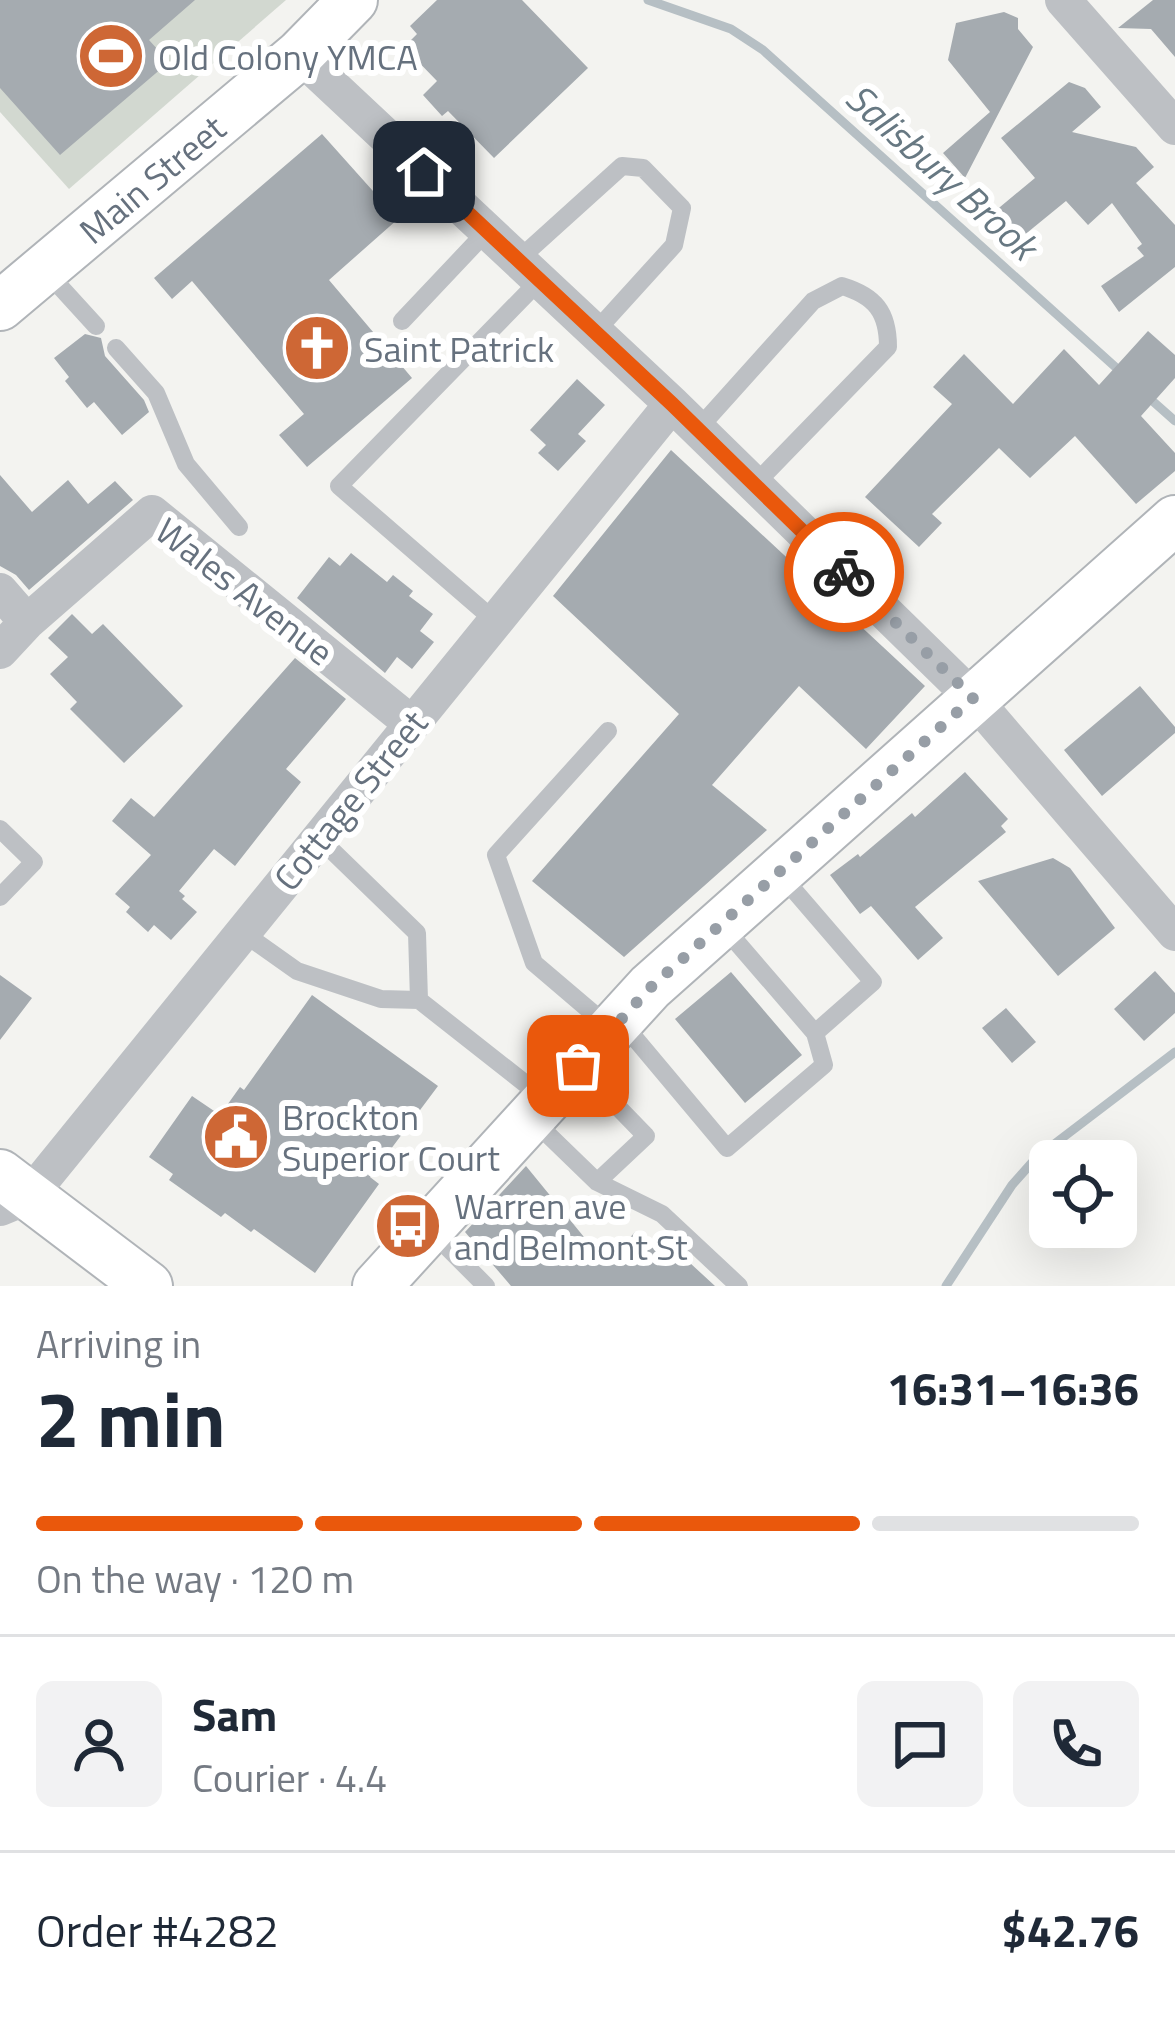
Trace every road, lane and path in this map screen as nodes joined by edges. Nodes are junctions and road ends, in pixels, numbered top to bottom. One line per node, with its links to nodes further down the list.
1 (353, 0): 3 (main road, Main Street)
2 (1063, 0): 4 (street)
3 (299, 55): 5 (street); 6 (main road, Main Street)
4 (1175, 127)
5 (487, 231): 7 (street); 9 (lane)
6 (44, 269): 8 (main road, Main Street); 10 (lane)
7 (529, 270): 11 (street); 11 (lane); 18 (lane)
8 (0, 306)
9 (403, 321)
10 (96, 326)
11 (596, 332): 13 (street)
12 (116, 348): 16 (lane)
13 (685, 417): 14 (street); 14 (lane); 18 (street, Cottage Street)
14 (754, 484): 21 (street)
15 (1175, 520): 21 (main road)
16 (239, 527)
17 (0, 591): 19 (street)
18 (495, 621): 22 (street, Cottage Street)
19 (27, 622): 20 (street, Wales Avenue); 22 (street, Wales Avenue)
20 (0, 651)
21 (973, 698): 26 (main road); 30 (street)
22 (411, 723): 25 (street, Cottage Street)
23 (608, 730): 32 (lane)
24 (0, 829): 27 (lane)
25 (319, 838): 29 (street, Cottage Street); 31 (lane)
26 (778, 872): 28 (main road); 33 (lane)
27 (0, 897)
28 (721, 924): 32 (main road); 33 (lane)
29 (242, 932): 31 (lane); 36 (street, Cottage Street)
30 (1175, 932)
31 (419, 1000): 34 (lane)
32 (616, 1024): 33 (lane); 34 (main road)
33 (815, 1033)
34 (552, 1095): 35 (lane); 35 (lane); 37 (main road)
35 (597, 1182): 41 (lane)
36 (10, 1193): 38 (main road)
37 (429, 1229): 39 (main road); 40 (lane)
38 (148, 1286)
39 (377, 1286)
40 (486, 1286)
41 (739, 1286)

